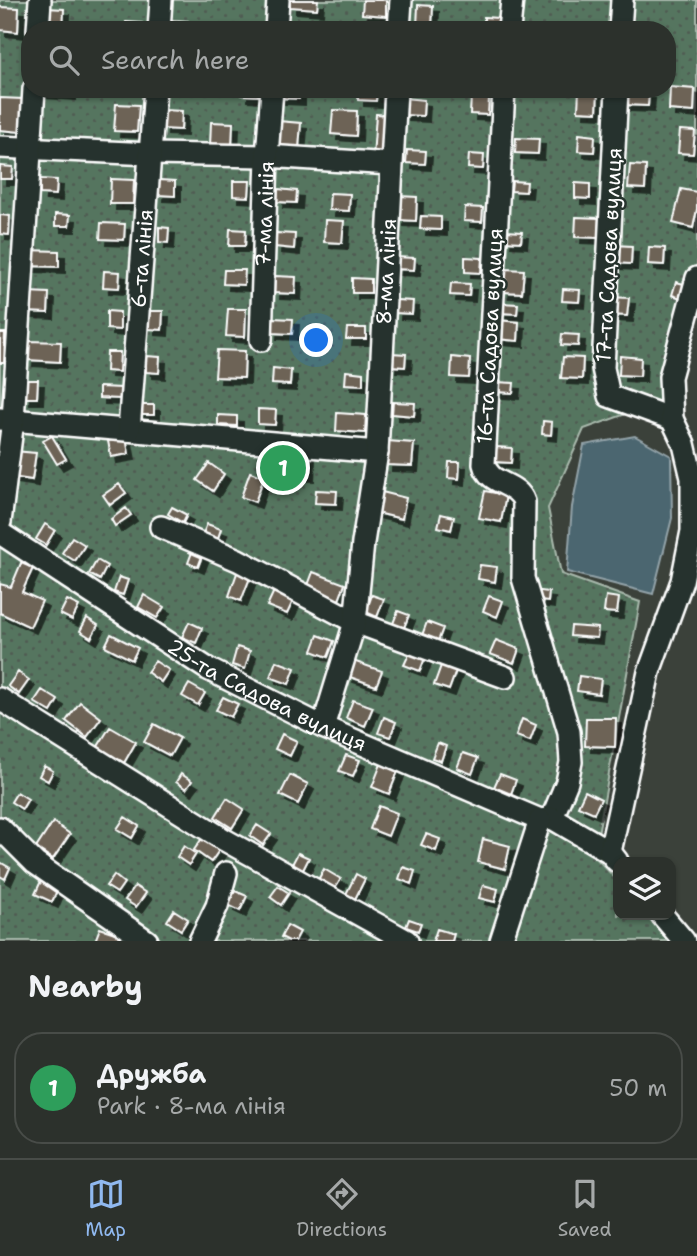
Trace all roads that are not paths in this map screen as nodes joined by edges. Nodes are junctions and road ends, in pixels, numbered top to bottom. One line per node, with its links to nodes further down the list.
1 (40, 0): 7 (street)
2 (161, 0): 8 (street)
3 (278, 0): 9 (street)
4 (401, 0): 10 (street)
5 (512, 0): 11 (street)
6 (622, 0): 12 (street)
7 (39, 21)
8 (160, 21)
9 (277, 21)
10 (400, 21)
11 (510, 21)
12 (621, 21)
13 (33, 98): 20 (street)
14 (154, 98): 21 (street, 6-та лінія)
15 (271, 98): 22 (street, 7-ма лінія)
16 (395, 98): 23 (street, 8-ма лінія)
17 (504, 98): 37 (street, 16-та Садова вулиця)
18 (617, 98): 26 (street, 17-та Садова вулиця)
19 (0, 146): 20 (street)
20 (30, 149): 21 (street); 27 (street)
21 (151, 154): 22 (street); 28 (street, 6-та лінія)
22 (267, 156): 23 (street); 25 (street, 7-ма лінія)
23 (391, 163): 29 (street, 8-ма лінія)
24 (697, 278): 26 (street)
25 (261, 340)
26 (671, 419): 39 (street)
27 (7, 420): 28 (street); 30 (street)
28 (129, 430): 29 (street)
29 (377, 452): 33 (street, 8-ма лінія)
30 (0, 522)
31 (161, 527): 33 (street)
32 (0, 533): 36 (street, 25-та Садова вулиця)
33 (355, 622): 34 (street); 36 (street, 8-ма лінія)
34 (505, 677)
35 (0, 699): 44 (street)
36 (323, 727): 37 (street, 25-та Садова вулиця)
37 (546, 819): 39 (street, 25-та Садова вулиця); 45 (street)
38 (0, 828): 42 (street)
39 (614, 857)
40 (226, 873): 43 (street)
41 (666, 920): 46 (street)
42 (147, 941)
43 (200, 941)
44 (407, 941)
45 (501, 941)
46 (684, 941)

